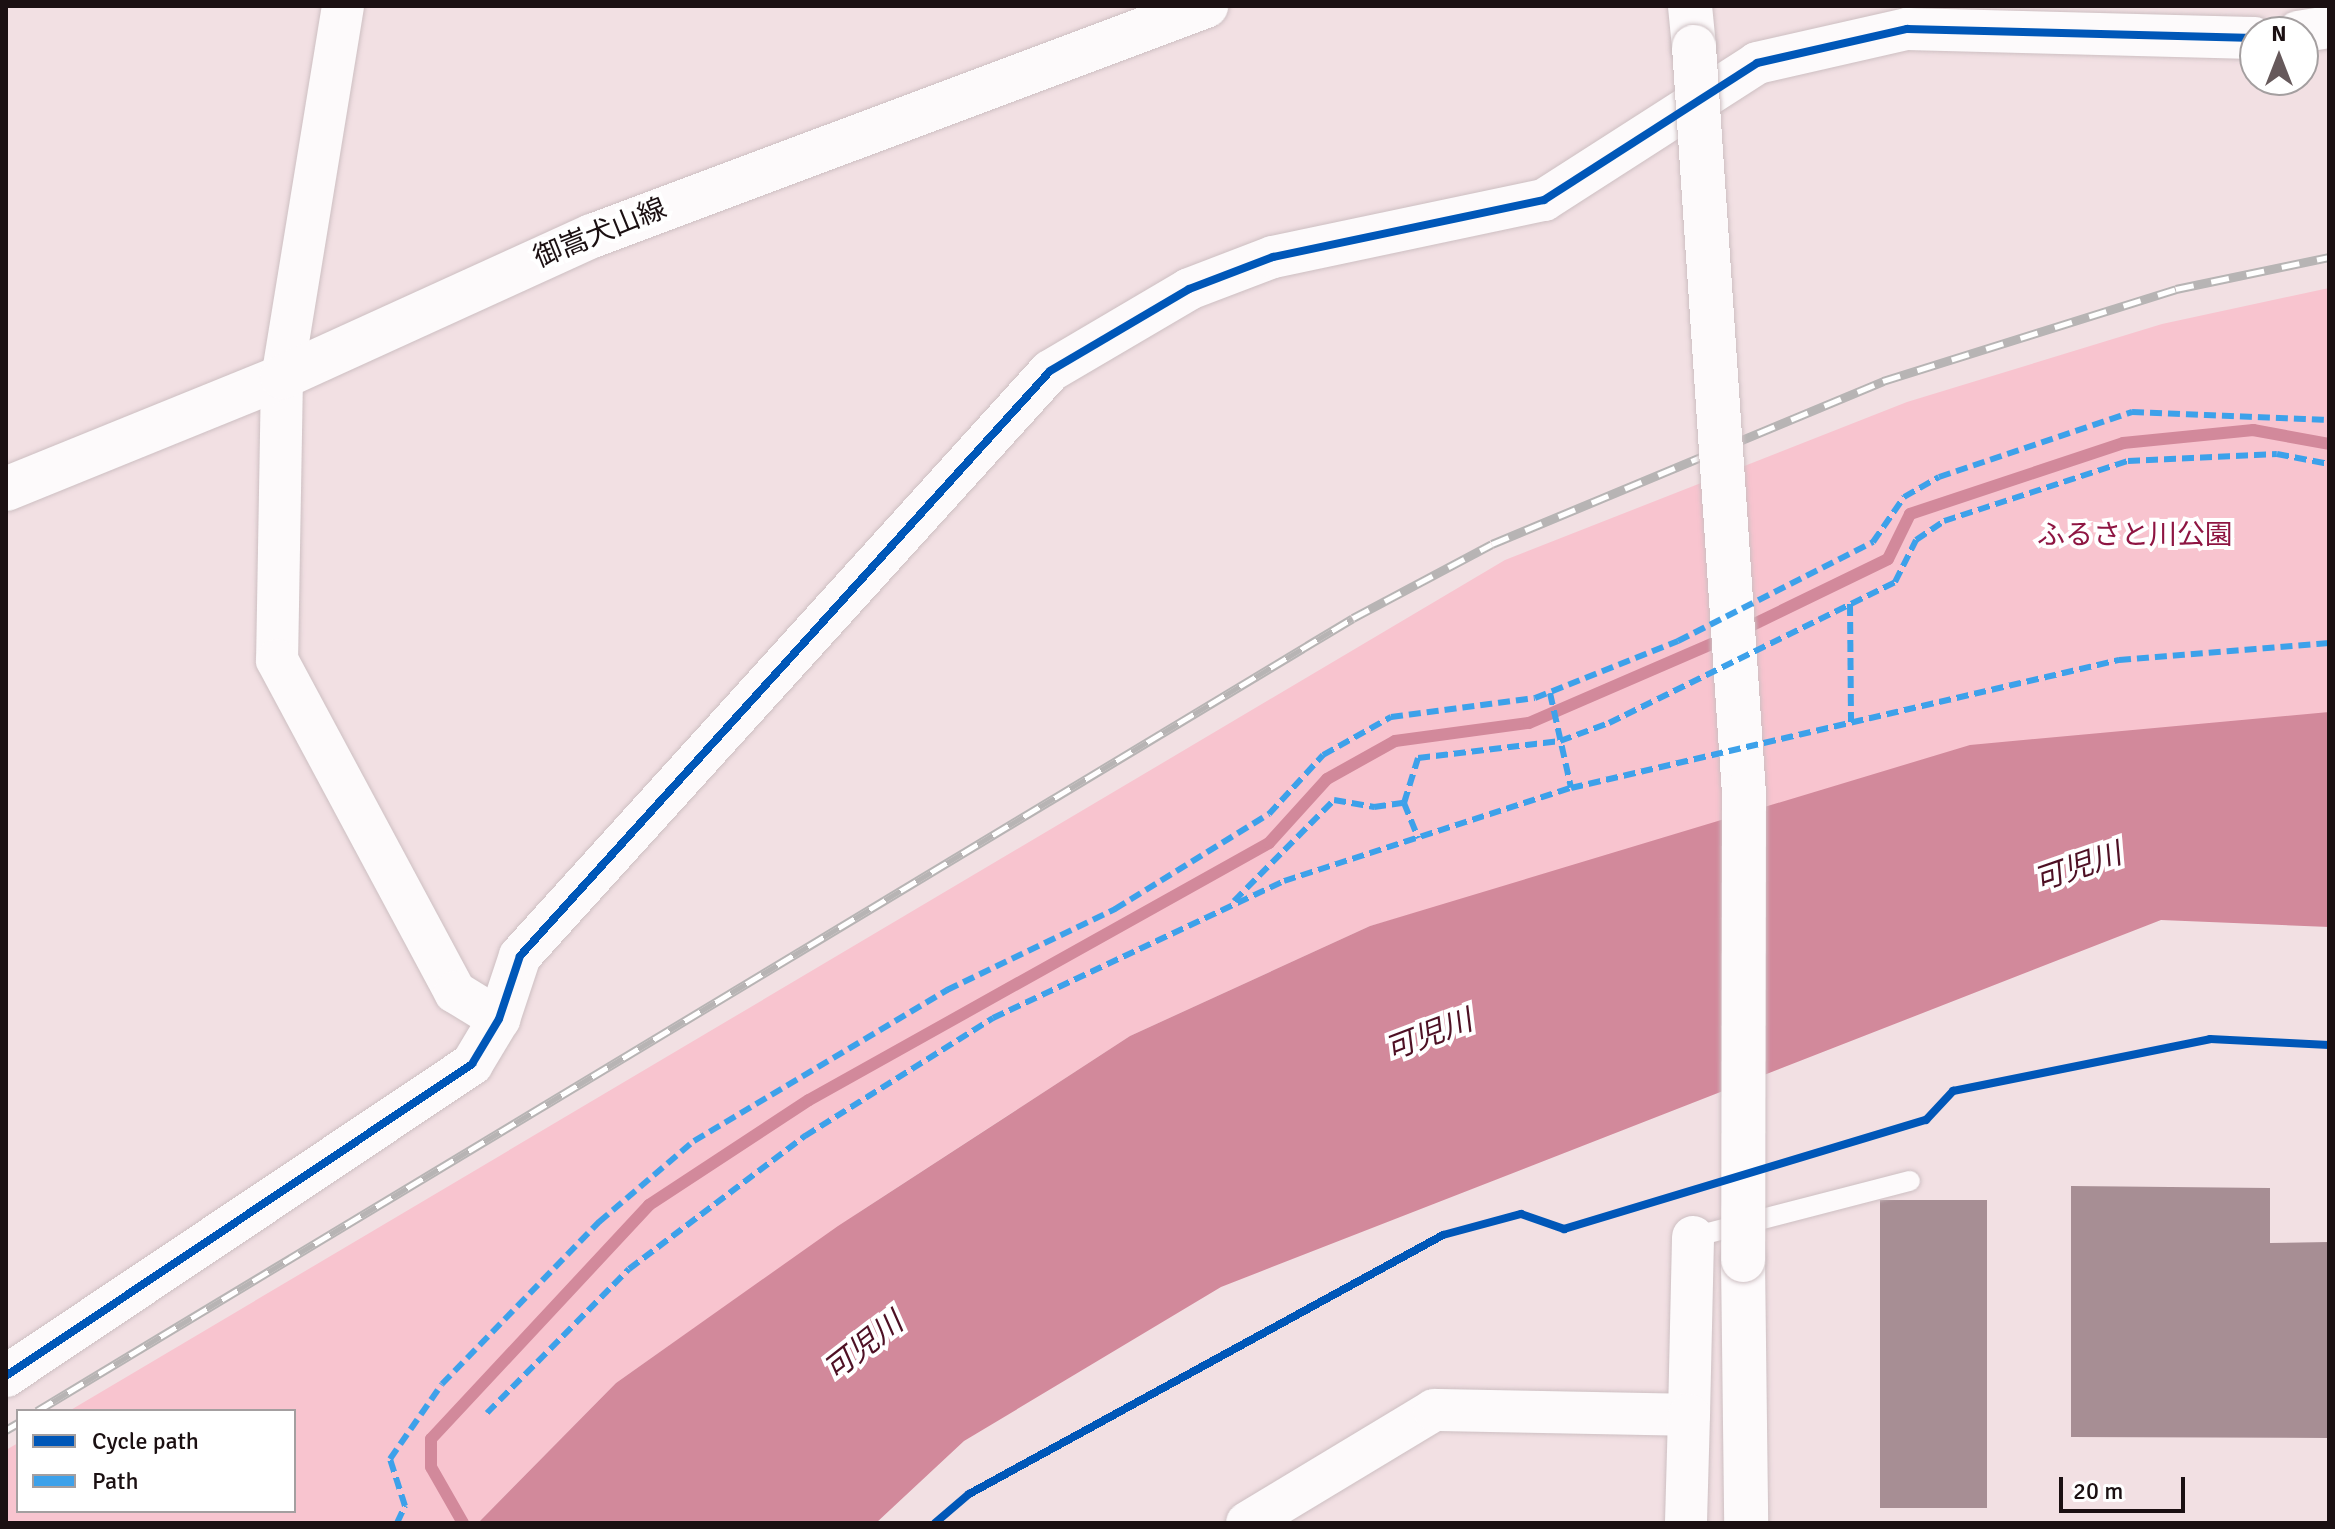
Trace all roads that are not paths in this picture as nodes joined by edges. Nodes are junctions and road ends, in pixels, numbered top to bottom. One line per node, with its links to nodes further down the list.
1 (343, 6): 5 (street)
2 (1206, 6): 5 (street, 御嵩犬山線)
3 (1692, 26): 14 (street, bridge)
4 (2239, 38): 7 (street)
5 (282, 377): 6 (street, 御嵩犬山線); 7 (street)
6 (6, 489)
7 (499, 1019): 10 (street)
8 (1910, 1181): 9 (lane)
9 (1693, 1237): 11 (street)
10 (6, 1376)
11 (1689, 1415): 12 (street); 13 (street)
12 (1247, 1523)
13 (1686, 1523)
14 (1746, 1523)

